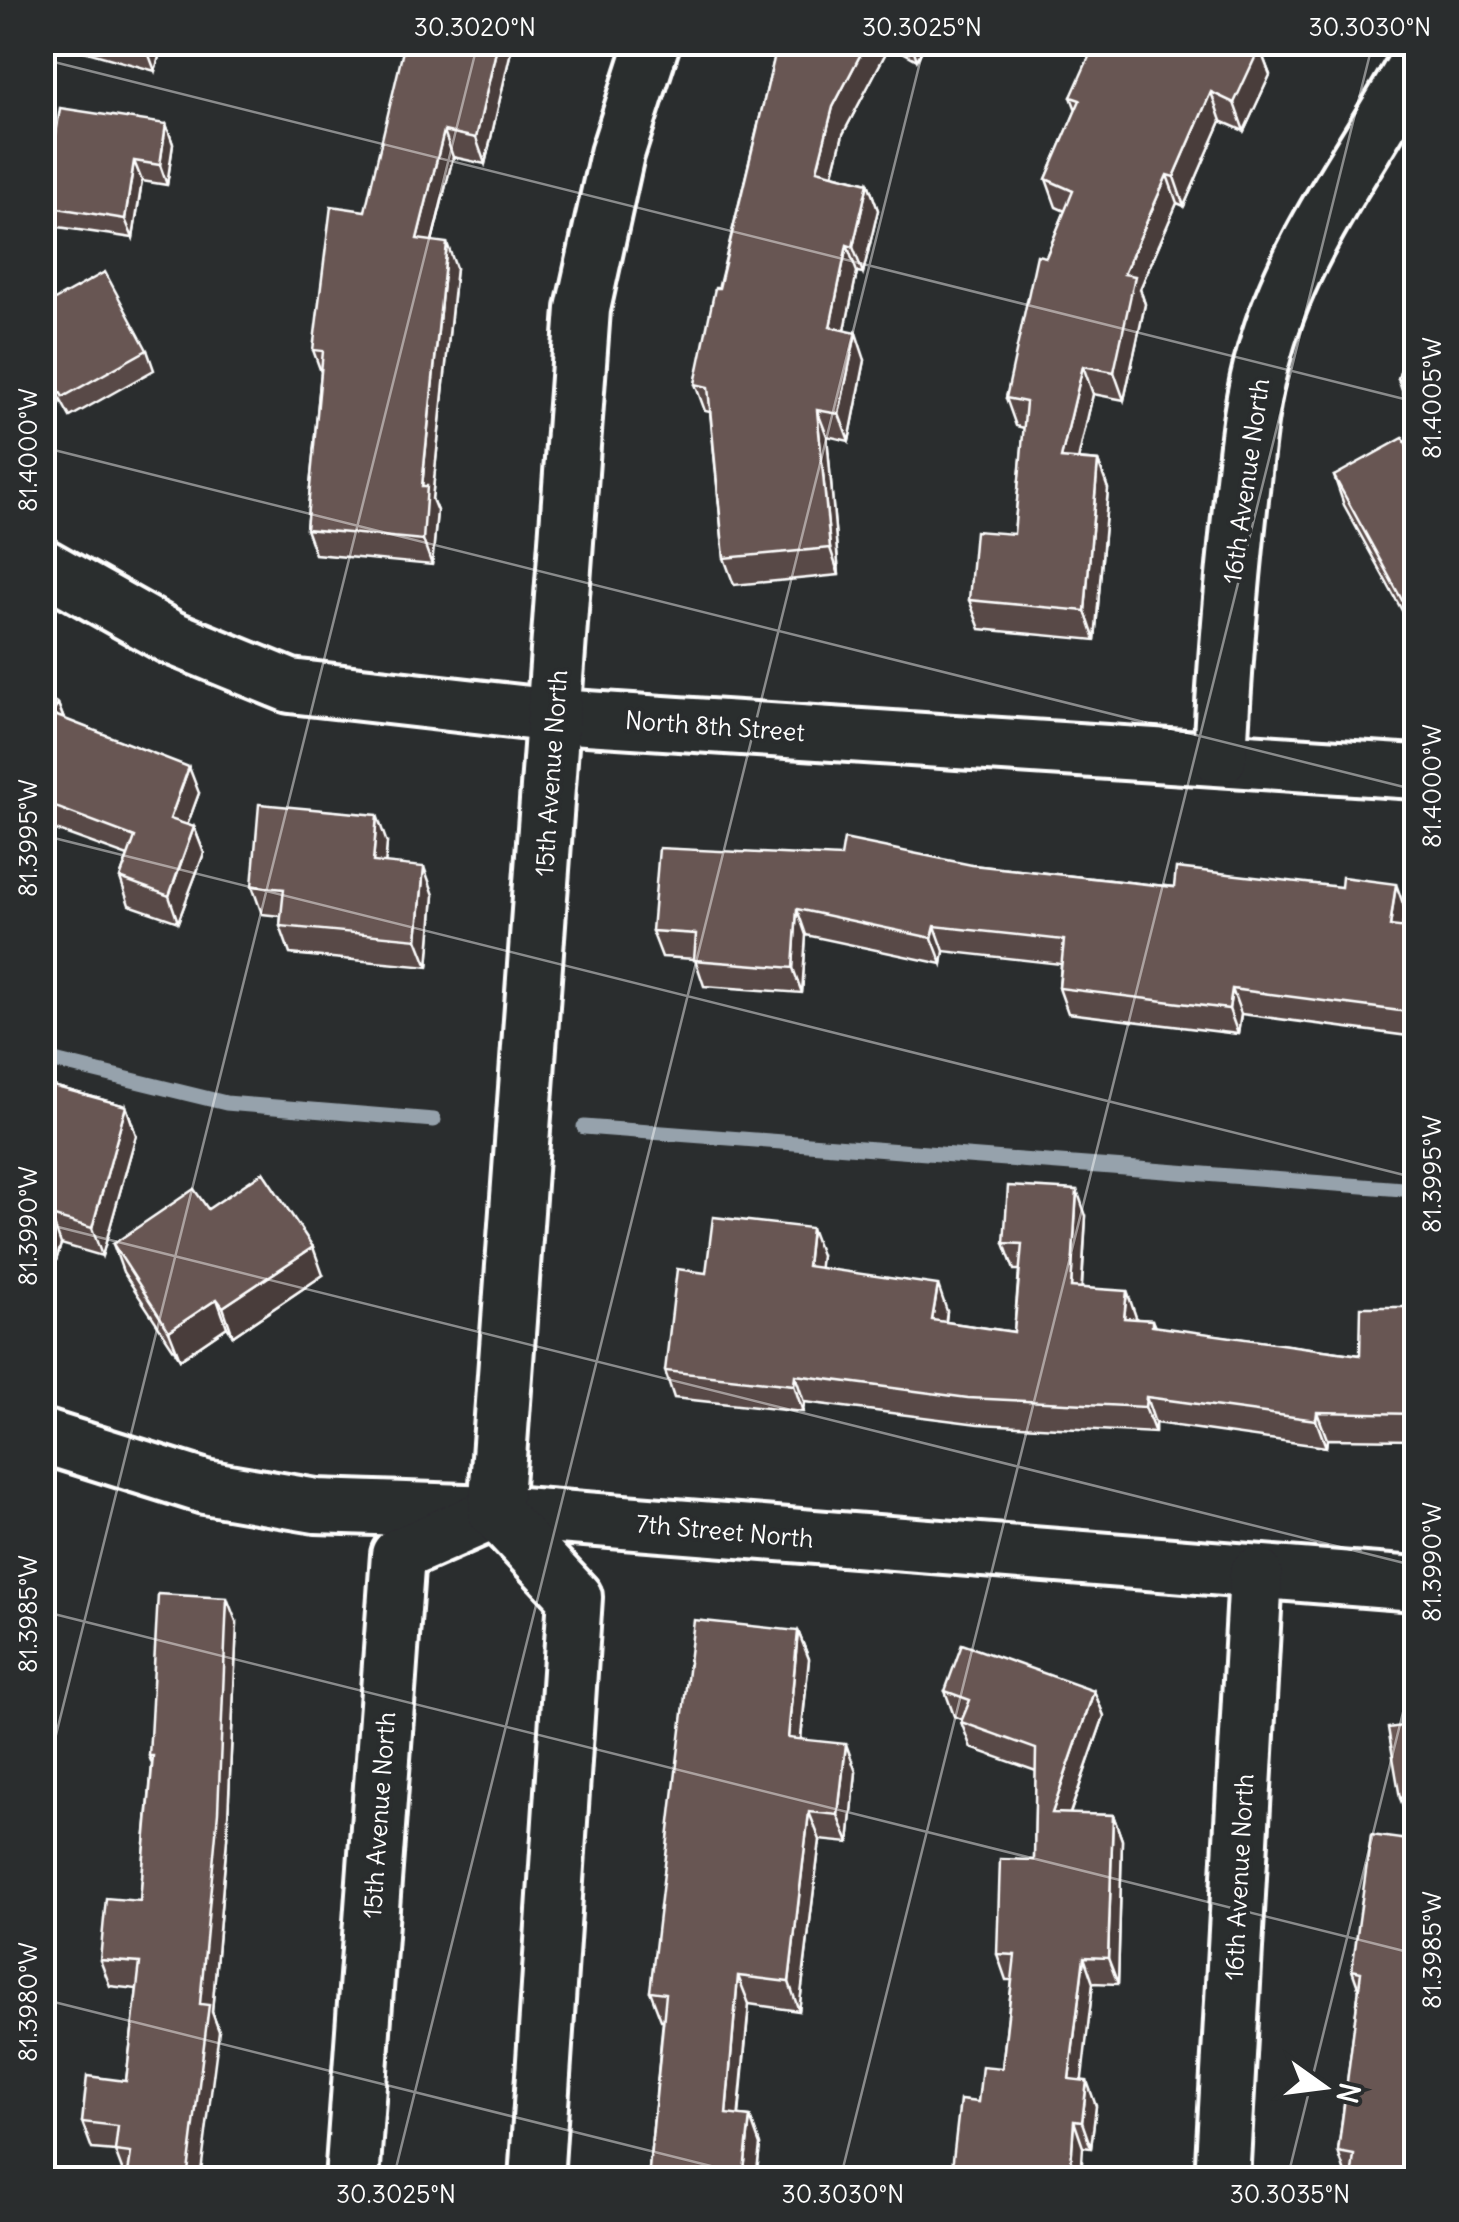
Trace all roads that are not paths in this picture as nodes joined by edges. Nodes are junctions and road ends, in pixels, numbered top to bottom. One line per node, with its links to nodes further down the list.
1 (653, 42): 4 (street, 15th Avenue North)
2 (1410, 89): 5 (street, 16th Avenue North)
3 (42, 565): 4 (street, North 8th Street)
4 (556, 716): 5 (street, North 8th Street); 8 (street, 15th Avenue North)
5 (1220, 758): 6 (street, North 8th Street)
6 (1416, 772)
7 (42, 1436): 8 (street, 7th Street North)
8 (495, 1512): 9 (street, 7th Street North); 11 (street, 15th Avenue North); 12 (street)
9 (1256, 1574): 10 (street, 7th Street North); 13 (street, 16th Avenue North)
10 (1416, 1584)
11 (352, 2180)
12 (536, 2180)
13 (1222, 2180)

